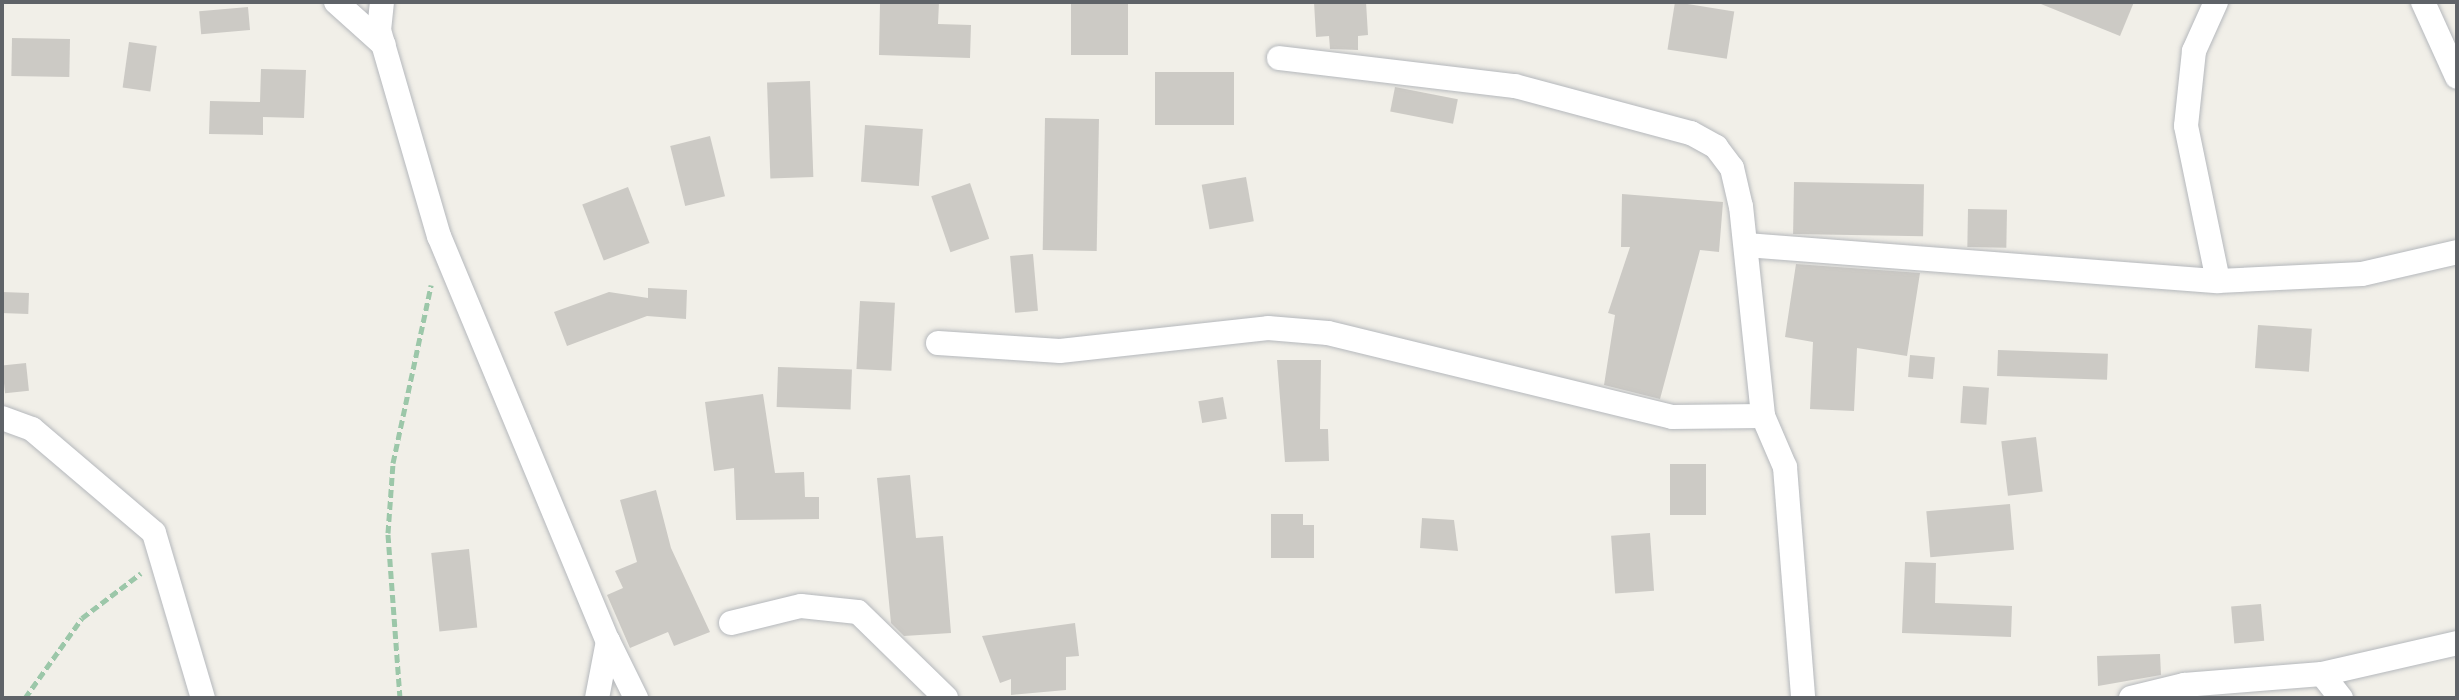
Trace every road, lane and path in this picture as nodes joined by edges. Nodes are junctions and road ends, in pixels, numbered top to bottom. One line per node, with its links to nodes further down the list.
1 (336, 2): 5 (street)
2 (382, 2): 5 (street)
3 (2423, 2): 7 (street)
4 (2208, 6): 11 (street)
5 (384, 45): 17 (street)
6 (1279, 58): 8 (street)
7 (2457, 77)
8 (1746, 245): 11 (street); 13 (street)
9 (2457, 252): 11 (street)
10 (432, 279): 23 (path)
11 (2218, 281)
12 (938, 343): 13 (street)
13 (1763, 416): 19 (street)
14 (2, 418): 15 (street)
15 (164, 556): 21 (path); 22 (street)
16 (731, 623): 26 (street)
17 (608, 641): 24 (street); 25 (street)
18 (2457, 643): 20 (street)
19 (1802, 668): 27 (street); 28 (street)
20 (2322, 674): 29 (street); 30 (street)
21 (25, 698)
22 (203, 698)
23 (400, 698)
24 (597, 698)
25 (636, 698)
26 (946, 698)
27 (1803, 698)
28 (1820, 698)
29 (2131, 698)
30 (2341, 698)

